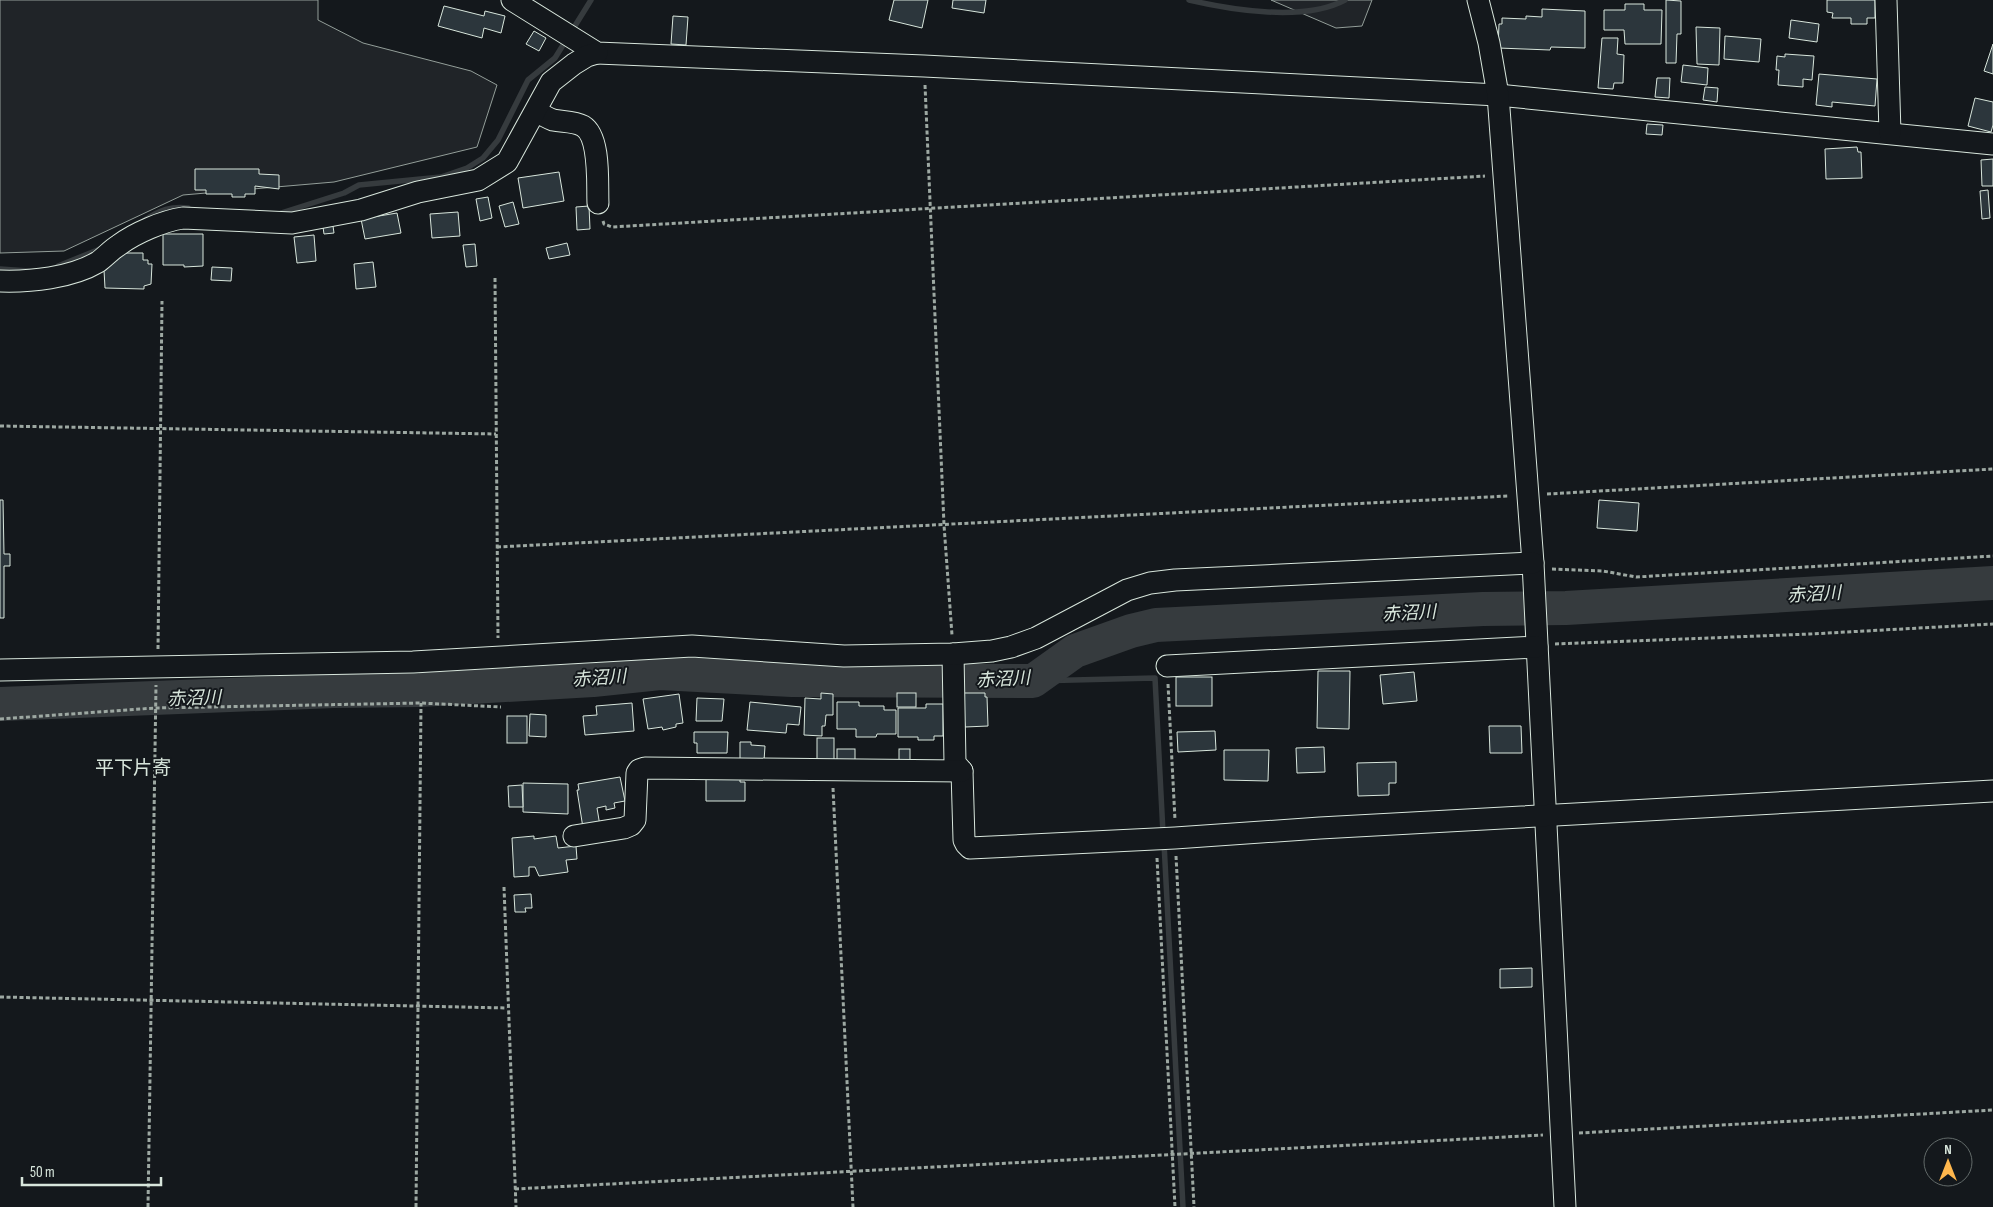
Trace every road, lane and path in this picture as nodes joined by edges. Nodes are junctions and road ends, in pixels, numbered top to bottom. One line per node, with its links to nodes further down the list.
1 (512, 0): 4 (street)
2 (1478, 0): 6 (street)
3 (1886, 0): 8 (street)
4 (596, 53): 5 (street); 7 (street)
5 (924, 66): 6 (street); 12 (path)
6 (1498, 95): 8 (street); 10 (street)
7 (536, 112): 11 (street); 14 (street)
8 (1890, 133): 9 (street)
9 (1993, 144)
10 (1504, 175): 12 (path); 20 (street)
11 (598, 203): 12 (path)
12 (930, 207): 21 (path)
13 (495, 278): 18 (path)
14 (0, 281)
15 (162, 301): 17 (path)
16 (0, 426): 17 (path)
17 (160, 429): 18 (path); 31 (path)
18 (496, 434): 22 (path)
19 (1993, 469): 20 (path)
20 (1529, 494): 21 (path); 24 (street)
21 (944, 525): 22 (path); 30 (path)
22 (497, 548): 27 (path)
23 (1993, 556): 24 (path)
24 (1534, 569): 26 (street); 30 (street)
25 (1993, 624): 26 (path)
26 (1537, 642): 28 (street); 39 (street)
27 (498, 658): 30 (street); 31 (street)
28 (1167, 666): 41 (path)
29 (0, 670): 31 (street)
30 (954, 671): 37 (street)
31 (156, 676): 33 (path)
32 (421, 703): 33 (path); 34 (path); 45 (path)
33 (155, 706): 35 (path); 44 (path)
34 (501, 707)
35 (0, 719)
36 (832, 771): 37 (street); 40 (street); 51 (path)
37 (962, 771): 41 (street)
38 (1993, 791): 39 (street)
39 (1545, 815): 41 (street); 48 (street)
40 (574, 836)
41 (1166, 838): 49 (path); 50 (path)
42 (504, 887): 46 (path)
43 (0, 997): 44 (path)
44 (151, 1001): 45 (path); 53 (path)
45 (418, 1005): 46 (path); 54 (path)
46 (507, 1008): 52 (path)
47 (1993, 1110): 48 (path)
48 (1561, 1134): 50 (path); 59 (street)
49 (1174, 1154): 50 (path); 51 (path); 57 (path)
50 (1189, 1154): 58 (path)
51 (852, 1172): 52 (path); 56 (path)
52 (515, 1189): 55 (path)
53 (148, 1207)
54 (416, 1207)
55 (516, 1207)
56 (853, 1207)
57 (1174, 1207)
58 (1194, 1207)
59 (1565, 1207)

